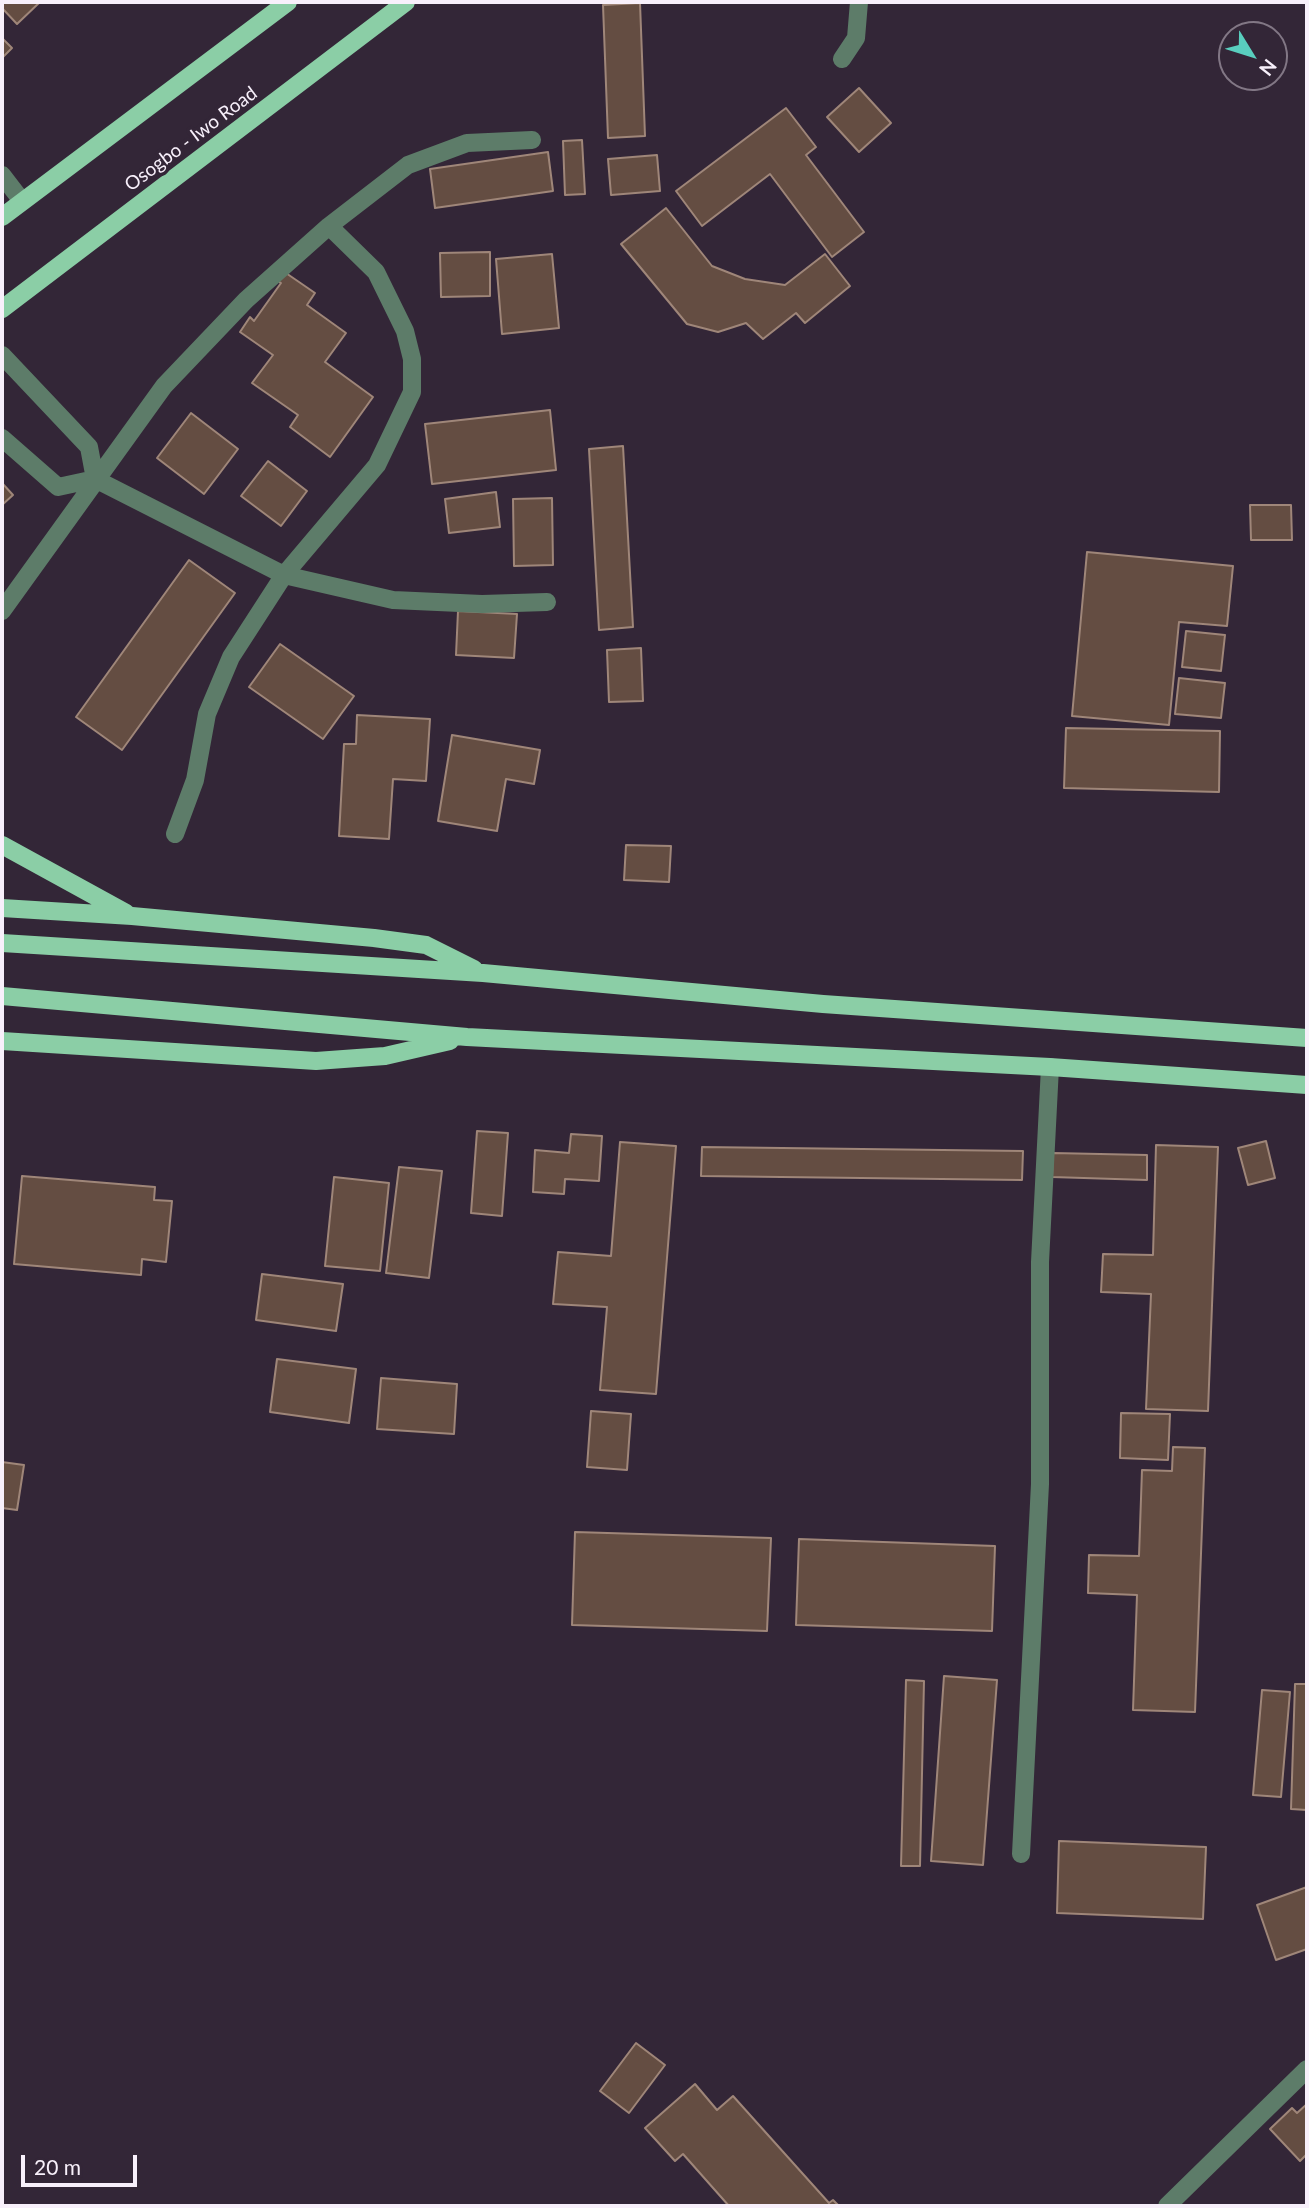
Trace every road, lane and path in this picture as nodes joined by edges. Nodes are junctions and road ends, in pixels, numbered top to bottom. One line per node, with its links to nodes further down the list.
1 (288, 2): 7 (main road)
2 (406, 2): 10 (main road, Osogbo - Iwo Road)
3 (859, 2): 4 (street)
4 (842, 59)
5 (532, 140): 9 (street)
6 (2, 175): 7 (street)
7 (22, 201): 8 (main road)
8 (2, 217)
9 (329, 226): 13 (street); 14 (street)
10 (2, 309)
11 (2, 355): 13 (street)
12 (2, 438): 13 (street)
13 (95, 479): 14 (street); 16 (street)
14 (284, 575): 15 (street); 17 (street)
15 (547, 602)
16 (2, 611)
17 (175, 834)
18 (2, 845): 20 (main road)
19 (2, 908): 20 (main road)
20 (132, 916): 22 (main road)
21 (2, 943): 22 (main road)
22 (483, 973): 25 (main road)
23 (2, 996): 24 (main road)
24 (467, 1037): 26 (main road); 27 (main road)
25 (1307, 1038)
26 (2, 1041)
27 (1050, 1067): 28 (main road); 29 (street)
28 (1307, 1085)
29 (1021, 1854)
30 (1307, 2069): 31 (street)
31 (1167, 2206)

